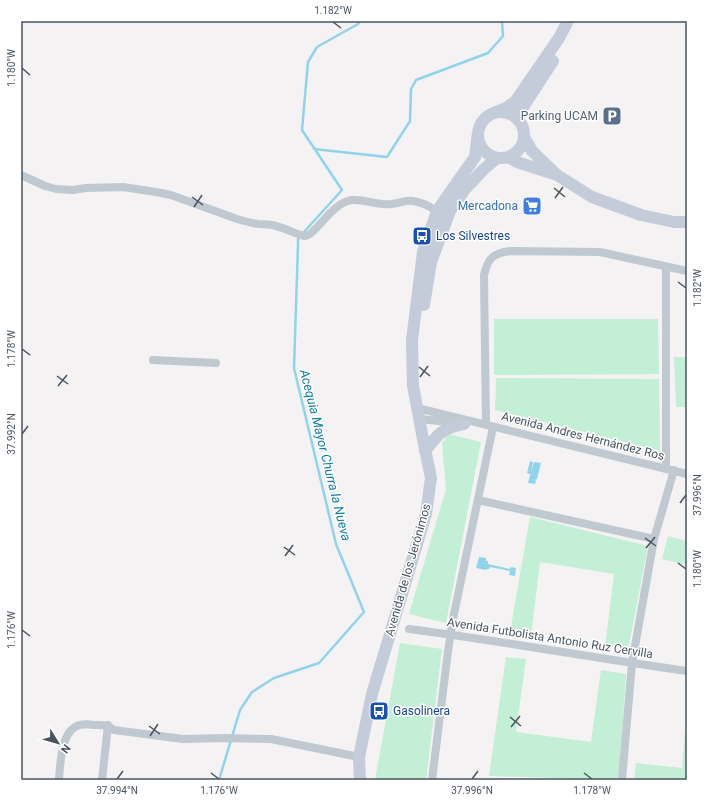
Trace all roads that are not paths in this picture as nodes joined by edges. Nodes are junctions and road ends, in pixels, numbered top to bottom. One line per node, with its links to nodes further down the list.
1 (568, 21): 3 (main road)
2 (578, 21): 4 (main road)
3 (494, 113): 4 (main road); 5 (main road)
4 (518, 120): 6 (main road)
5 (478, 133): 7 (main road); 10 (main road, Avenida de los Jerónimos)
6 (524, 137): 7 (main road); 9 (main road)
7 (502, 157): 9 (main road); 11 (main road)
8 (21, 175): 10 (street)
9 (557, 175): 12 (main road)
10 (437, 211): 11 (street); 17 (main road, Avenida de los Jerónimos)
11 (450, 211): 17 (main road)
12 (687, 222)
13 (666, 267): 14 (street); 20 (street); 22 (street)
14 (687, 271)
15 (153, 360): 16 (street)
16 (216, 363)
17 (413, 379): 18 (main road, Avenida de los Jerónimos)
18 (418, 414): 19 (street, Avenida Andres Hernández Ros); 21 (main road, Avenida de los Jerónimos)
19 (469, 423): 20 (street, Avenida Andres Hernández Ros); 21 (main road)
20 (489, 426): 22 (street, Avenida Andres Hernández Ros); 24 (street)
21 (426, 451): 31 (main road, Avenida de los Jerónimos)
22 (670, 470): 23 (street, Avenida Andres Hernández Ros); 25 (street)
23 (687, 474)
24 (478, 500): 25 (street); 27 (street)
25 (654, 539): 28 (street)
26 (409, 629): 27 (street, Avenida Futbolista Antonio Ruz Cervilla)
27 (450, 634): 28 (street, Avenida Futbolista Antonio Ruz Cervilla); 35 (street)
28 (632, 663): 29 (street, Avenida Futbolista Antonio Ruz Cervilla); 36 (street)
29 (687, 671)
30 (108, 725): 31 (street); 32 (street); 33 (street)
31 (359, 757): 34 (main road, Avenida de los Jerónimos)
32 (59, 780)
33 (102, 780)
34 (360, 780)
35 (432, 780)
36 (622, 780)

